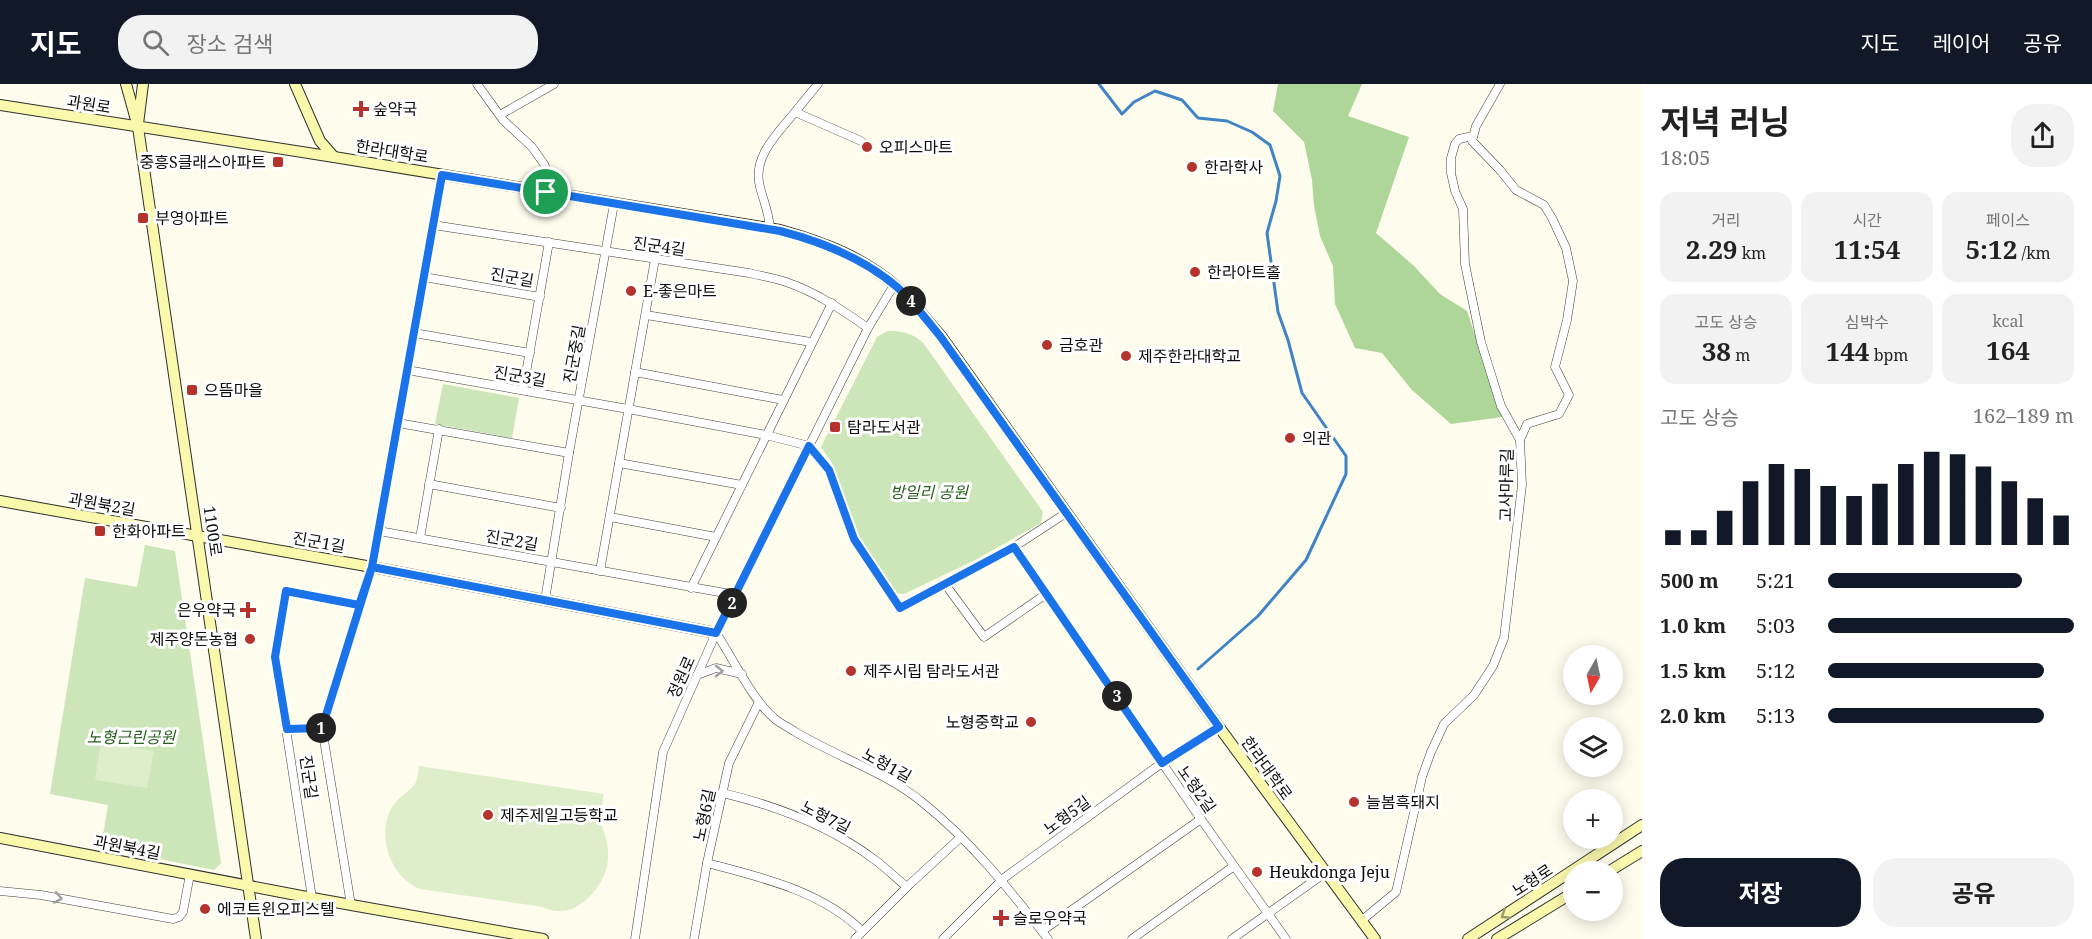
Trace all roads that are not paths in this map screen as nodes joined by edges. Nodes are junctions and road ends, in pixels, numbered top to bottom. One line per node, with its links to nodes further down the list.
1 (126, 84): 11 (main road, 1100로)
2 (143, 84): 11 (main road, 1100로)
3 (295, 84): 14 (main road)
4 (477, 84): 10 (street)
5 (554, 84): 10 (street)
6 (818, 84): 9 (street)
7 (1500, 84): 12 (street)
8 (0, 105): 11 (main road, 과원로)
9 (795, 112): 13 (street); 19 (street)
10 (500, 115): 16 (street)
11 (138, 127): 14 (main road, 한라대학로); 52 (main road, 1100로)
12 (1473, 136): 41 (street); 41 (street, 고사마루길)
13 (861, 141)
14 (334, 157): 15 (main road, 한라대학로)
15 (442, 175): 16 (main road, 한라대학로); 18 (street, 진군길)
16 (546, 192): 17 (main road, 한라대학로)
17 (614, 204): 19 (main road, 한라대학로); 21 (street, 진군중길)
18 (433, 225): 20 (street, 진군4길); 23 (street, 진군길)
19 (770, 229): 24 (main road, 한라대학로)
20 (549, 242): 21 (street, 진군4길); 25 (street, 진군길)
21 (606, 252): 22 (street, 진군4길); 35 (street, 진군중길)
22 (655, 259): 26 (street, 진군4길); 27 (street)
23 (424, 278): 25 (street, 진군길); 29 (street, 진군길)
24 (894, 285): 28 (street, 정원로); 49 (main road, 한라대학로)
25 (540, 297): 31 (street)
26 (832, 303): 28 (street, 진군4길); 30 (street)
27 (646, 315): 30 (street); 33 (street)
28 (868, 328): 42 (street, 정원로)
29 (414, 333): 31 (street); 32 (street, 진군길)
30 (811, 342): 36 (street)
31 (530, 352): 34 (street)
32 (407, 370): 34 (street, 진군3길); 38 (street, 진군길)
33 (635, 372): 36 (street); 37 (street)
34 (523, 390): 35 (street, 진군3길)
35 (580, 400): 37 (street, 진군3길); 43 (street, 진군중길)
36 (783, 400): 40 (street)
37 (628, 409): 40 (street, 진군3길); 44 (street)
38 (398, 423): 39 (street); 51 (street, 진군길)
39 (439, 429): 43 (street); 45 (street)
40 (766, 435): 42 (street, 진군3길); 46 (street)
41 (1520, 440): 92 (street, 고사마루길)
42 (809, 446): 59 (street); 62 (street, 정원로)
43 (569, 453): 48 (street, 진군중길)
44 (619, 463): 46 (street); 50 (street)
45 (429, 484): 48 (street); 54 (street)
46 (742, 485): 53 (street)
47 (0, 501): 52 (main road, 과원북2길)
48 (561, 508): 56 (street, 진군중길)
49 (1066, 513): 55 (street); 69 (main road, 한라대학로)
50 (610, 517): 53 (street); 58 (street)
51 (379, 531): 54 (street, 진군2길); 57 (street, 진군길)
52 (199, 536): 57 (main road, 진군1길); 85 (main road, 1100로)
53 (716, 537): 60 (street)
54 (420, 538): 56 (street, 진군2길)
55 (1014, 547): 59 (street); 61 (street, 노형2길)
56 (552, 561): 58 (street, 진군2길); 63 (street, 진군중길)
57 (372, 567): 63 (main road, 진군1길); 64 (street, 진군길)
58 (600, 571): 60 (street, 진군2길)
59 (945, 584): 61 (street)
60 (691, 588): 62 (street, 진군2길)
61 (1046, 594): 72 (street, 노형2길)
62 (736, 595): 65 (street, 정원로)
63 (545, 600): 65 (main road, 진군1길)
64 (359, 605): 70 (street, 진군길); 71 (street, 진군길)
65 (716, 633): 66 (street, 노형1길); 67 (street, 정원로)
66 (742, 674): 67 (street, one-way to 66); 68 (street, 노형1길)
67 (697, 675): 98 (street, 정원로)
68 (759, 702): 73 (street, 노형6길); 76 (street, 노형1길)
69 (1219, 727): 72 (street, 노형5길); 82 (main road, 한라대학로)
70 (322, 728): 71 (street); 90 (street, 진군길)
71 (287, 729): 88 (street, 진군길)
72 (1162, 763): 74 (street, 노형2길); 84 (street, 노형5길)
73 (723, 793): 79 (street, 노형6길); 86 (street, 노형7길)
74 (1201, 819): 81 (street, 노형2길); 94 (street)
75 (1642, 825): 107 (main road, 노형로, one-way to 107)
76 (961, 837): 84 (street, 노형1길); 86 (street)
77 (0, 838): 83 (main road, 과원북4길)
78 (1642, 851): 80 (main road)
79 (707, 863): 93 (street); 99 (street, 노형6길)
80 (1623, 863)
81 (1234, 866): 91 (street, 노형2길); 103 (street)
82 (1325, 873): 91 (street); 92 (main road, 한라대학로)
83 (190, 874): 85 (main road, 과원북4길); 87 (street, one-way to 83)
84 (1002, 881): 94 (street, 노형1길); 101 (street, 노형5길)
85 (248, 885): 88 (main road); 96 (main road, 1100로)
86 (907, 887): 93 (street)
87 (0, 891)
88 (312, 898): 90 (main road)
89 (1563, 899): 108 (main road, 노형로)
90 (351, 905): 95 (main road)
91 (1268, 913): 104 (street); 105 (street, 노형2길)
92 (1361, 921): 106 (main road, 한라대학로)
93 (862, 931): 100 (street)
94 (1042, 931): 102 (street, 노형1길)
95 (509, 936): 97 (main road)
96 (256, 939)
97 (543, 939)
98 (635, 939)
99 (694, 939)
100 (855, 939)
101 (943, 939)
102 (1048, 939)
103 (1132, 939)
104 (1232, 939)
105 (1286, 939)
106 (1374, 939)
107 (1468, 939)
108 (1497, 939)

